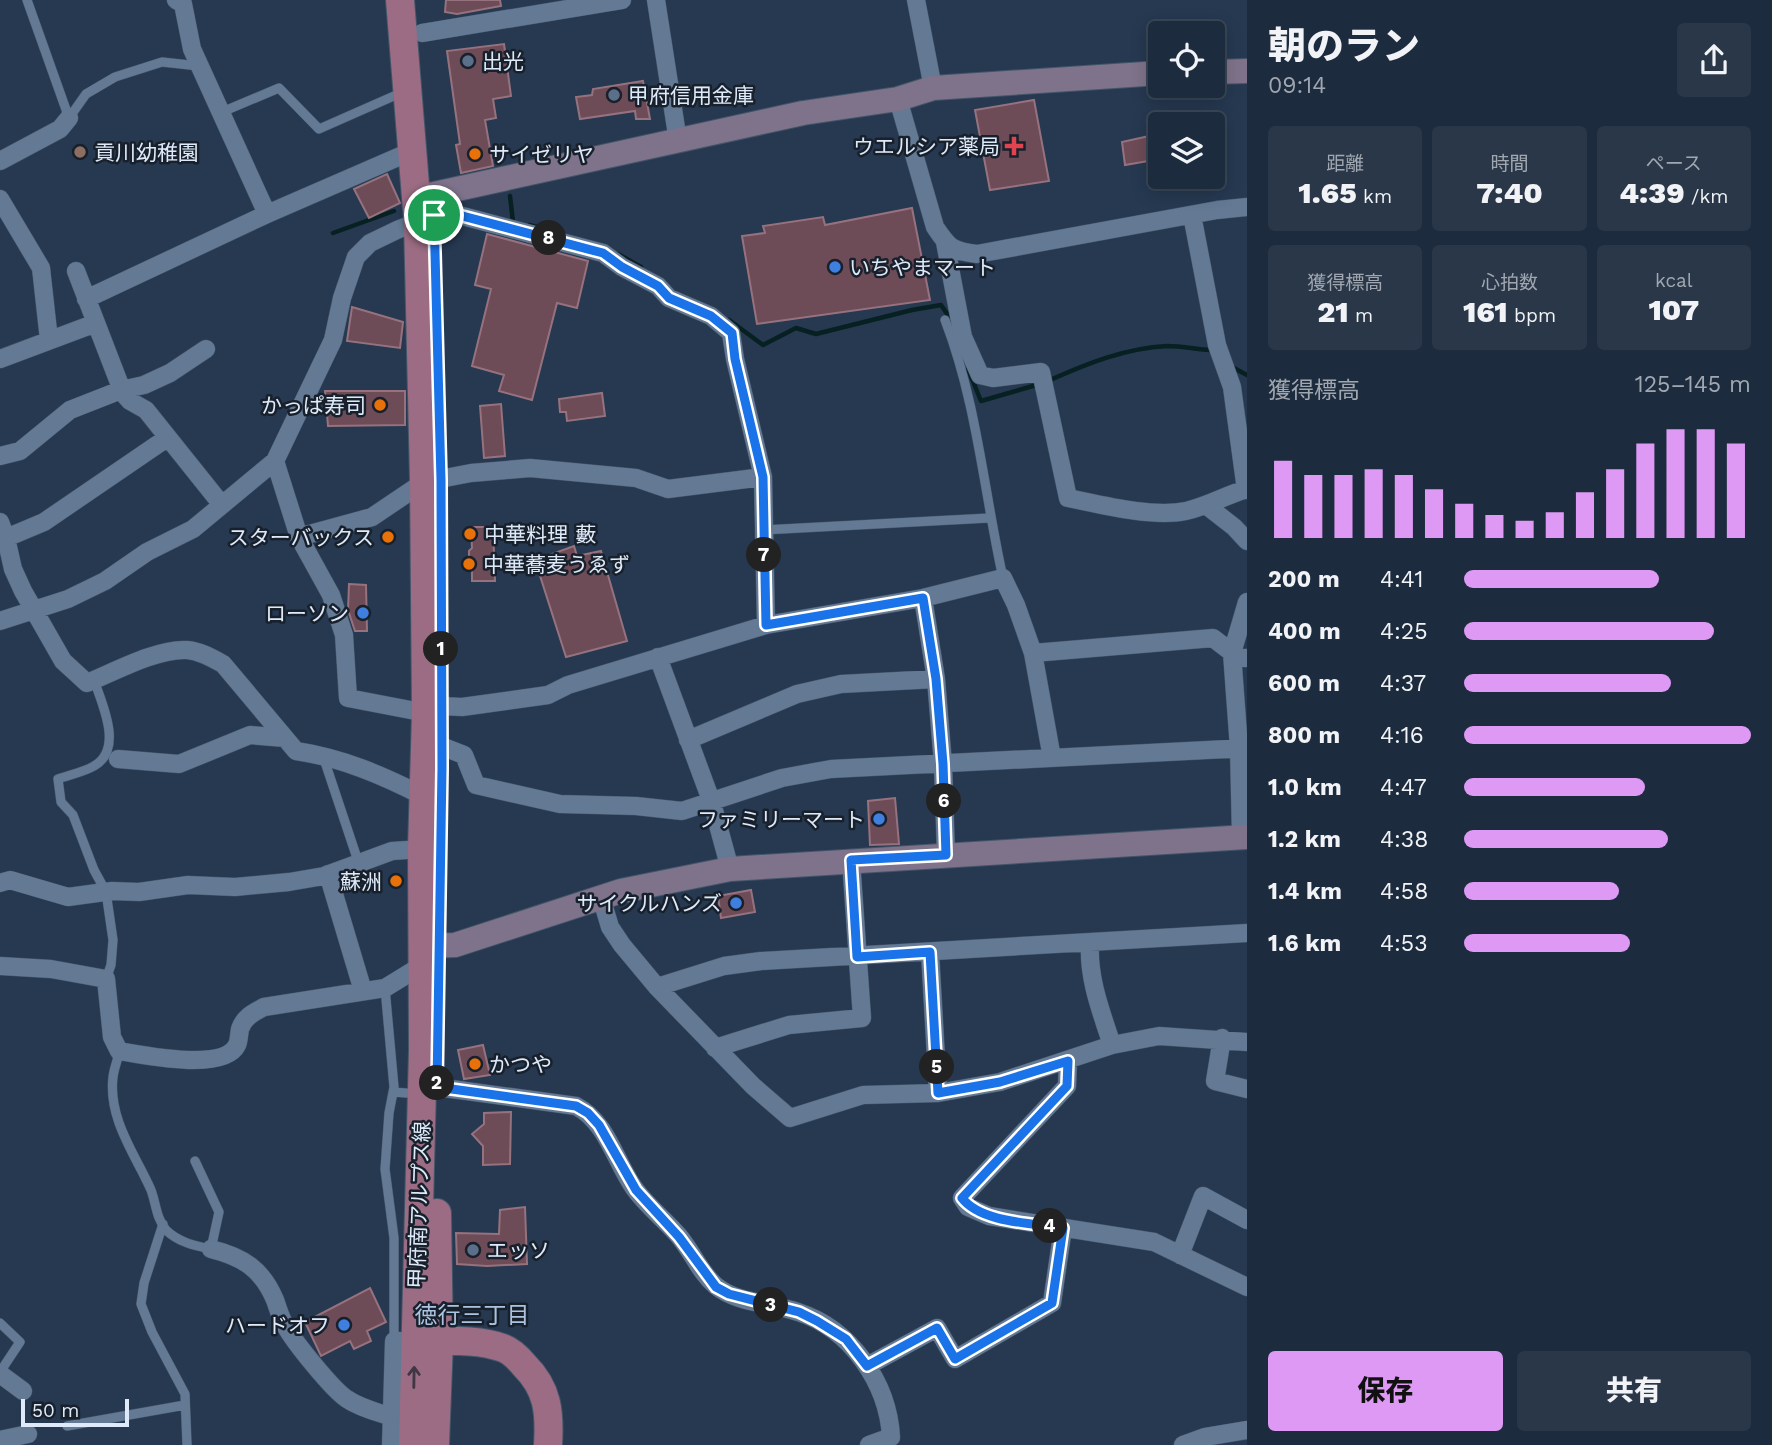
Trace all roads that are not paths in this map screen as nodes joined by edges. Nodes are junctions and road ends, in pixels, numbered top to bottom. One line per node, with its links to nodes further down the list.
1 (27, 0): 17 (lane)
2 (176, 0): 9 (street)
3 (400, 0): 14 (main road, 甲府南アルプス線)
4 (419, 0): 8 (main road, 甲府南アルプス線)
5 (622, 0): 8 (street)
6 (656, 0): 18 (street)
7 (916, 0): 13 (street)
8 (422, 33): 22 (main road, 甲府南アルプス線)
9 (199, 66): 16 (street); 17 (lane)
10 (1247, 71): 11 (street)
11 (1225, 72)
12 (1148, 74): 13 (street)
13 (933, 88): 15 (street)
14 (408, 90): 16 (lane); 19 (main road, 甲府南アルプス線)
15 (898, 99): 18 (street); 26 (street)
16 (222, 112): 24 (street)
17 (69, 118): 20 (street)
18 (678, 141): 22 (street)
19 (412, 151): 22 (main road, 甲府南アルプス線); 24 (street)
20 (0, 161)
21 (0, 200): 31 (street)
22 (425, 207): 38 (street); 39 (street); 40 (main road, 甲府南アルプス線)
23 (1247, 207): 25 (street)
24 (267, 214): 28 (street)
25 (1192, 215): 26 (street); 34 (street)
26 (945, 242): 43 (street)
27 (76, 271): 28 (street)
28 (86, 299): 30 (street)
29 (945, 320): 44 (lane)
30 (96, 323): 31 (street); 35 (street)
31 (49, 340): 33 (street)
32 (206, 349): 35 (street)
33 (0, 359)
34 (1240, 386): 41 (street)
35 (121, 390): 36 (street); 37 (street)
36 (167, 438): 42 (street); 45 (street)
37 (0, 456)
38 (275, 461): 42 (street); 47 (street)
39 (763, 477): 40 (street); 46 (street)
40 (433, 481): 47 (street); 60 (main road, 甲府南アルプス線)
41 (1246, 490): 43 (street)
42 (222, 505): 52 (street)
43 (1207, 506): 48 (street)
44 (989, 518): 46 (lane); 49 (lane)
45 (3, 530): 52 (street)
46 (763, 530): 54 (street)
47 (299, 537): 60 (street)
48 (1247, 541)
49 (1003, 578): 50 (street); 55 (street)
50 (923, 598): 54 (street); 58 (street)
51 (1247, 602): 56 (street)
52 (33, 611): 53 (street); 59 (street)
53 (0, 621)
54 (766, 625): 57 (street)
55 (1034, 653): 56 (street); 66 (street)
56 (1240, 656): 64 (street)
57 (658, 657): 60 (street); 62 (street)
58 (936, 679): 62 (street); 68 (street)
59 (94, 680): 61 (street); 79 (lane)
60 (433, 710): 63 (main road, 甲府南アルプス線); 69 (main road, 甲府南アルプス線)
61 (285, 738): 65 (street); 67 (street)
62 (688, 740): 70 (street)
63 (441, 746): 70 (street); 83 (main road, 甲府南アルプス線)
64 (1243, 748): 66 (street); 71 (street)
65 (323, 755): 69 (street); 75 (lane)
66 (1052, 758): 68 (street)
67 (118, 760)
68 (943, 764): 70 (street); 73 (street)
69 (423, 796): 72 (main road, 甲府南アルプス線)
70 (712, 803): 76 (street)
71 (1244, 837): 73 (street)
72 (422, 849): 75 (street); 83 (main road, 甲府南アルプス線)
73 (946, 855): 74 (street)
74 (851, 860): 76 (street); 85 (street)
75 (359, 864): 77 (street)
76 (730, 869): 80 (street)
77 (328, 874): 79 (street); 90 (street)
78 (0, 883): 79 (street)
79 (106, 892): 87 (lane)
80 (601, 897): 83 (street); 88 (street)
81 (1247, 933): 82 (street)
82 (1090, 943): 84 (street); 93 (street)
83 (429, 952): 89 (street); 98 (main road, 甲府南アルプス線)
84 (930, 952): 85 (street); 100 (street)
85 (857, 957): 88 (street); 94 (street)
86 (0, 966): 87 (street)
87 (106, 979): 95 (street)
88 (657, 987): 94 (street)
89 (385, 988): 90 (street); 99 (lane)
90 (363, 991): 95 (street)
91 (1222, 1038): 92 (street); 93 (street); 97 (street)
92 (1247, 1042)
93 (1112, 1045): 96 (street)
94 (715, 1048): 100 (street)
95 (119, 1051): 103 (lane)
96 (1068, 1061): 100 (street); 104 (street)
97 (1247, 1089)
98 (429, 1091): 99 (lane); 109 (main road, 甲府南アルプス線); 110 (street)
99 (393, 1093): 109 (lane)
100 (938, 1093)
101 (195, 1161): 105 (lane)
102 (1247, 1220): 106 (street)
103 (163, 1224): 105 (lane); 113 (lane)
104 (1063, 1228): 106 (street); 110 (street)
105 (211, 1250): 114 (street)
106 (1180, 1255): 107 (street)
107 (1247, 1287)
108 (0, 1323): 111 (lane)
109 (416, 1341): 114 (street); 121 (main road, 甲府南アルプス線, one-way to 109); 122 (main road, 甲府南アルプス線); 123 (main road)
110 (867, 1366): 124 (street)
111 (0, 1373): 112 (street)
112 (23, 1391)
113 (185, 1405): 115 (lane); 119 (lane)
114 (392, 1417): 120 (street)
115 (67, 1426)
116 (1246, 1429): 125 (street)
117 (27, 1434): 118 (street)
118 (0, 1440)
119 (187, 1445)
120 (391, 1445)
121 (413, 1445)
122 (435, 1445)
123 (548, 1445)
124 (869, 1445)
125 (1184, 1445)

